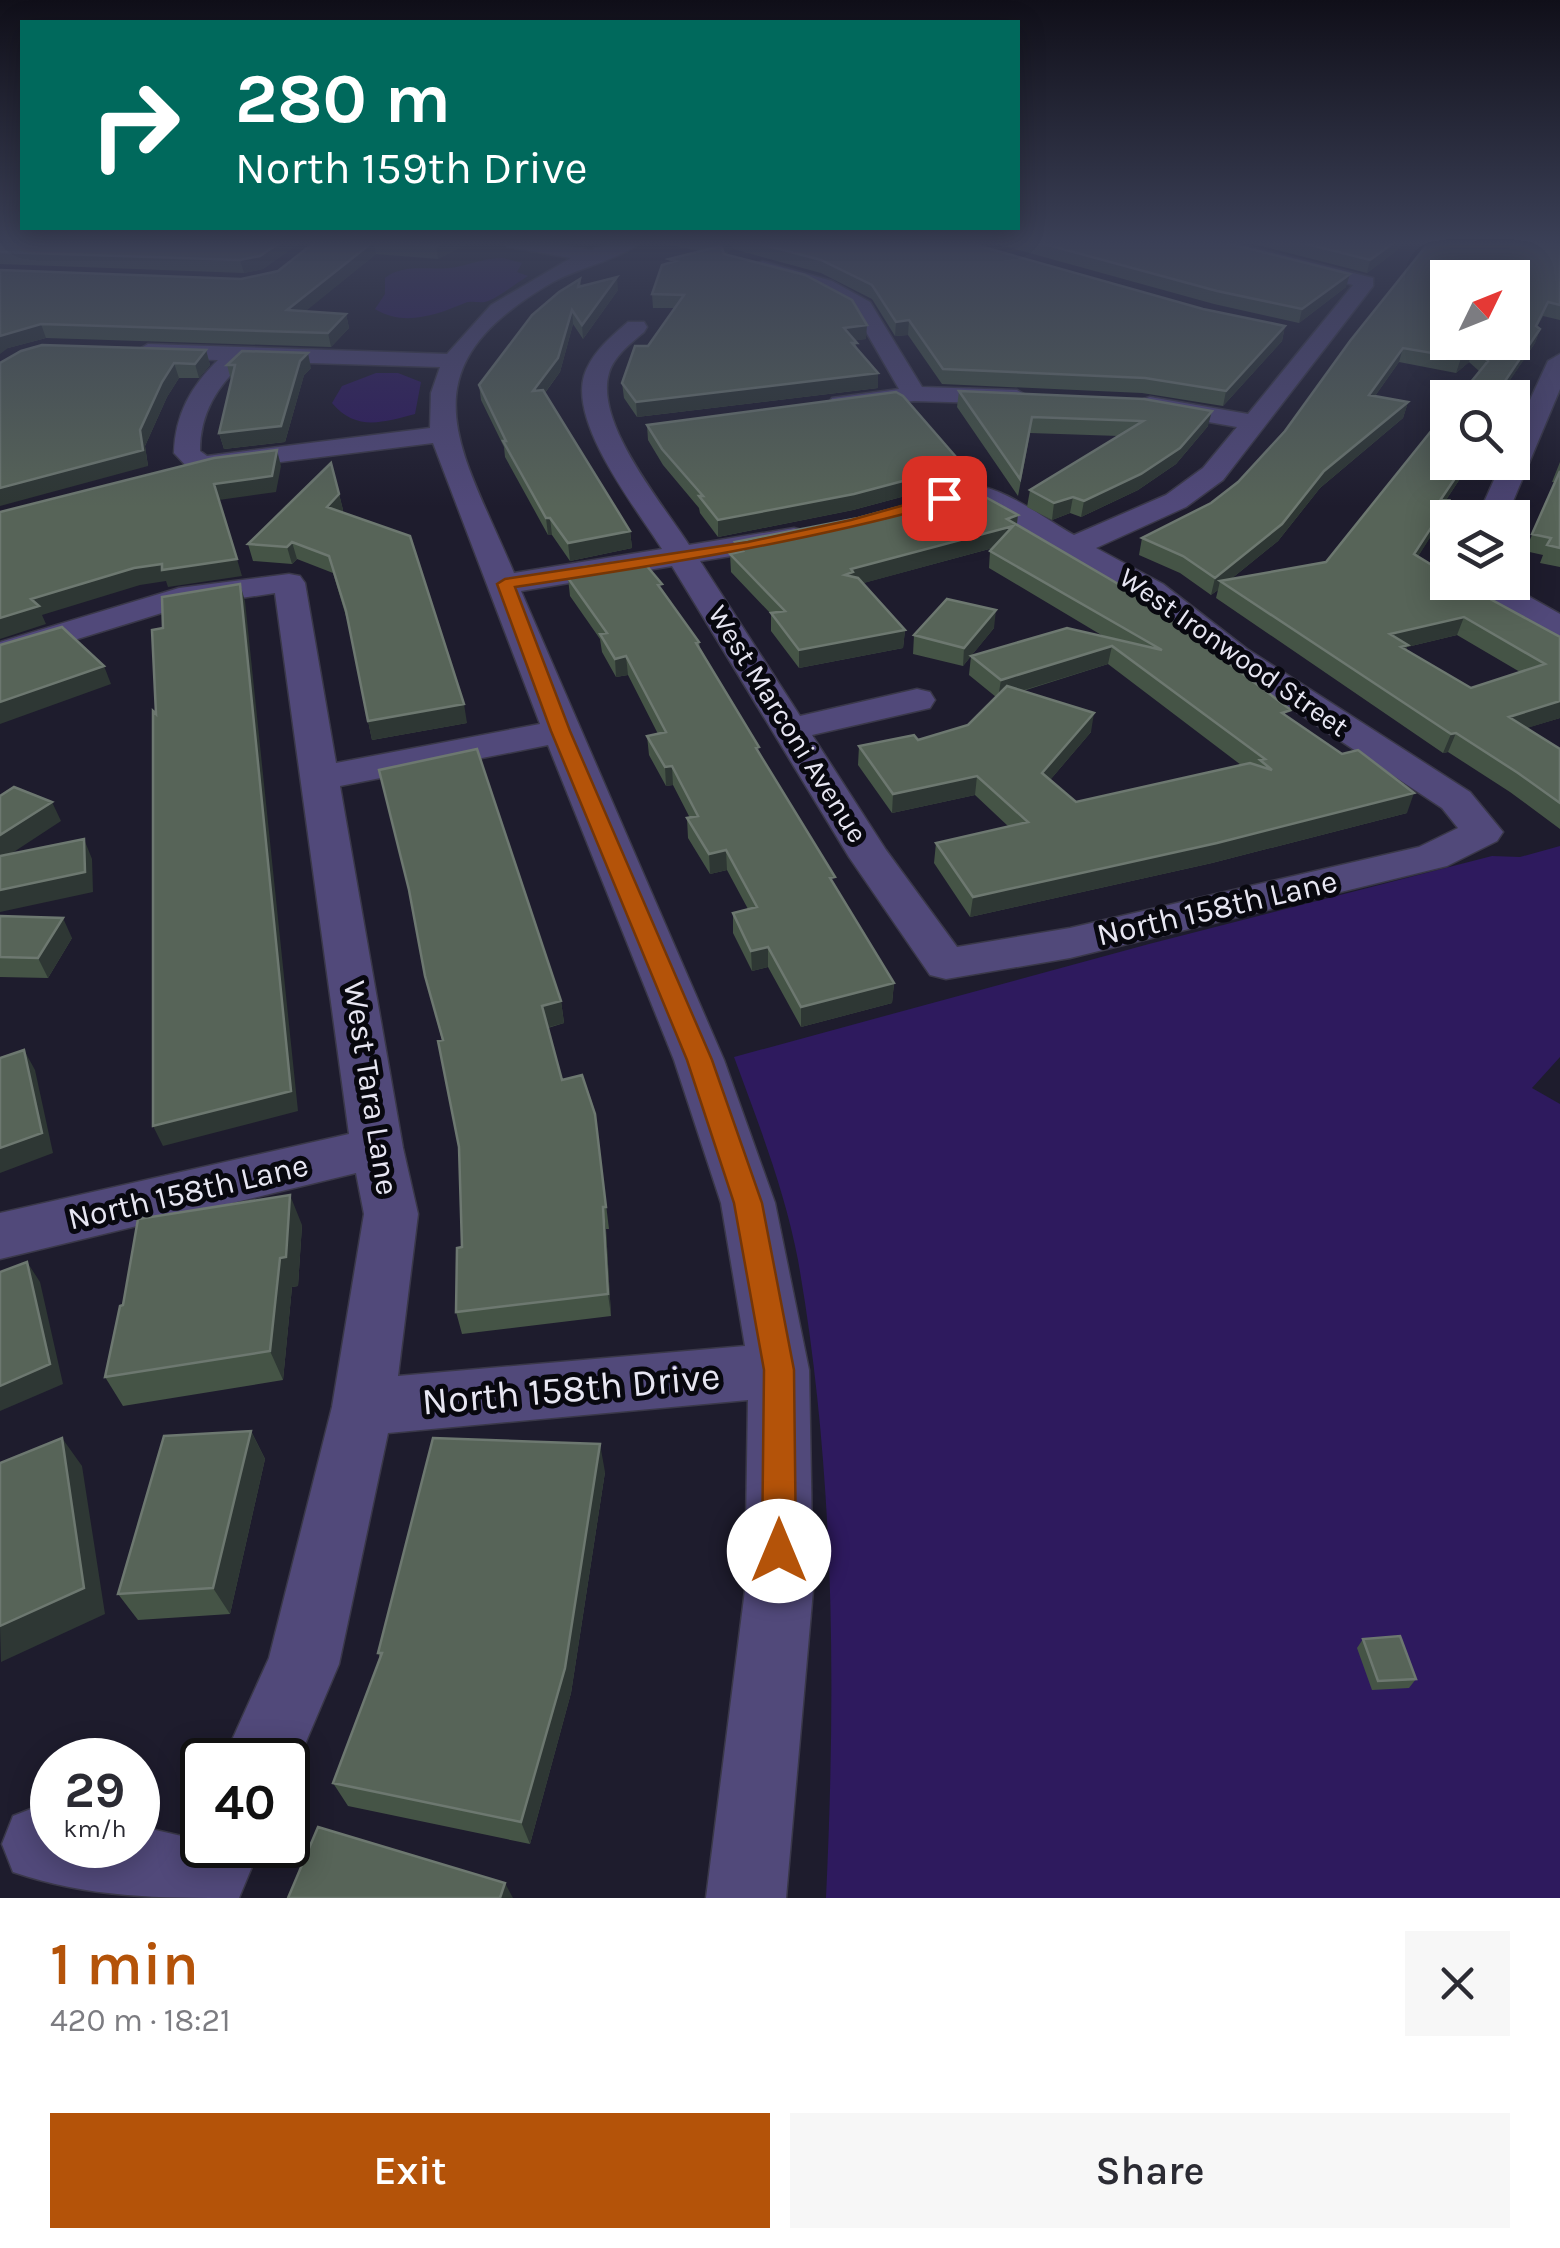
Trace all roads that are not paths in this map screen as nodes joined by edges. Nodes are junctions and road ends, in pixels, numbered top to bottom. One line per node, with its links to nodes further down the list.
1 (479, 330): 10 (street)
2 (634, 330): 17 (street, West Marconi Avenue)
3 (875, 330): 11 (street)
4 (1331, 330): 6 (street)
5 (1292, 334): 6 (street)
6 (1324, 339): 15 (street)
7 (124, 351): 8 (street)
8 (240, 353): 10 (street); 19 (street)
9 (1560, 361): 21 (street)
10 (456, 362): 18 (street)
11 (914, 394): 12 (street); 14 (street)
12 (1051, 397)
13 (1124, 402): 15 (street)
14 (822, 406)
15 (1257, 423): 24 (street)
16 (638, 428): 17 (street)
17 (604, 433): 25 (street, West Marconi Avenue)
18 (443, 434): 19 (street); 26 (street)
19 (200, 464): 20 (street)
20 (168, 472)
21 (1499, 500)
22 (934, 502): 24 (street, West Ironwood Street)
23 (818, 531): 25 (street)
24 (1075, 546): 34 (street, West Ironwood Street)
25 (684, 557): 26 (street); 31 (street, West Marconi Avenue)
26 (505, 584): 32 (street)
27 (1511, 600): 28 (street)
28 (1560, 628)
29 (0, 654): 33 (street, West Tara Lane)
30 (917, 700): 31 (street)
31 (792, 729): 35 (street, West Marconi Avenue)
32 (561, 731): 33 (street); 38 (street)
33 (320, 778): 36 (street, West Tara Lane)
34 (1483, 832): 35 (street, North 158th Lane)
35 (946, 964)
36 (377, 1148): 37 (street, North 158th Lane); 39 (street, West Tara Lane)
37 (0, 1236)
38 (779, 1370): 39 (street, North 158th Drive); 43 (street)
39 (363, 1407): 40 (street, West Tara Lane)
40 (270, 1738)
41 (160, 1866): 42 (street)
42 (209, 1875)
43 (746, 1898)

